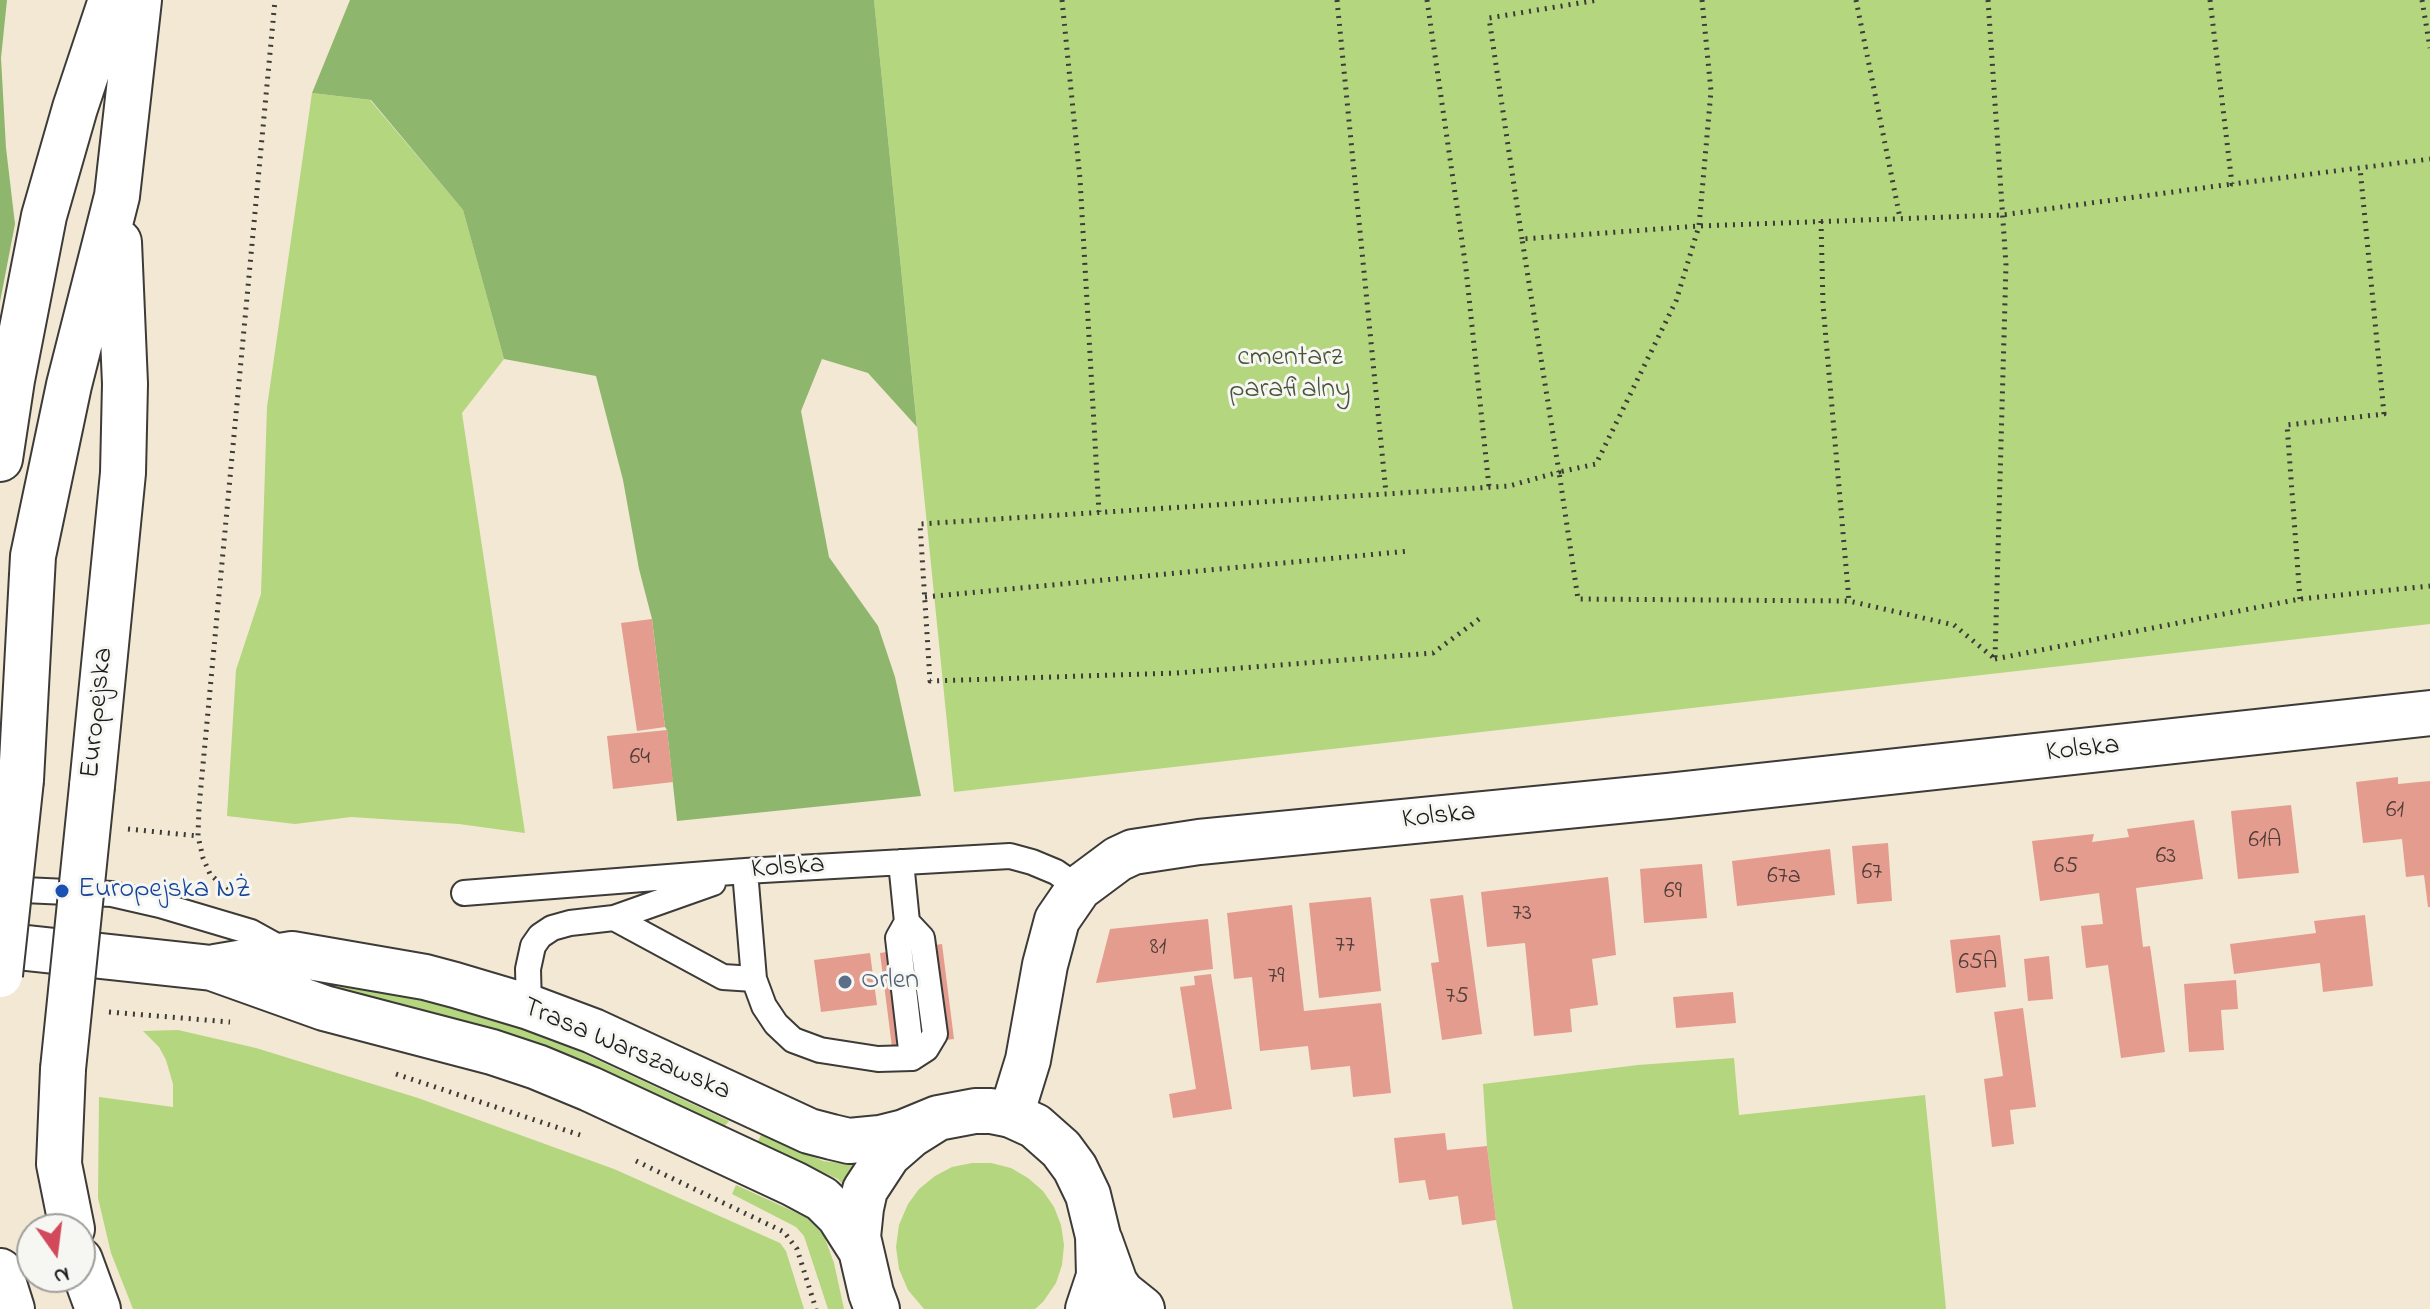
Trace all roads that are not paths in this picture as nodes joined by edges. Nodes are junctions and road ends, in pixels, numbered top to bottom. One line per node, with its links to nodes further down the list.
1 (111, 0): 4 (main road)
2 (139, 0): 3 (main road, Europejska)
3 (117, 196): 15 (main road, Europejska, bridge); 20 (main road, Europejska, bridge)
4 (0, 459)
5 (2430, 713): 8 (main road, Kolska)
6 (901, 862): 7 (lane, Kolska); 8 (lane, Kolska); 16 (lane)
7 (745, 871): 10 (lane, Kolska); 11 (lane); 16 (lane)
8 (1079, 888): 18 (main road)
9 (0, 889): 13 (lane)
10 (464, 893)
11 (614, 918): 16 (lane); 17 (lane)
12 (0, 945): 14 (main road, Trasa Warszawska)
13 (292, 954): 14 (main road, Trasa Warszawska); 17 (main road, Trasa Warszawska)
14 (212, 968): 22 (main road, Trasa Warszawska)
15 (0, 975)
16 (754, 979)
17 (529, 1007): 19 (main road, Trasa Warszawska)
18 (1011, 1115): 19 (main road); 21 (main road)
19 (938, 1118): 22 (main road)
20 (69, 1213)
21 (1098, 1236): 26 (main road); 27 (main road)
22 (860, 1249): 25 (main road)
23 (0, 1271): 24 (main road)
24 (12, 1309)
25 (877, 1309)
26 (1088, 1309)
27 (1142, 1309)

